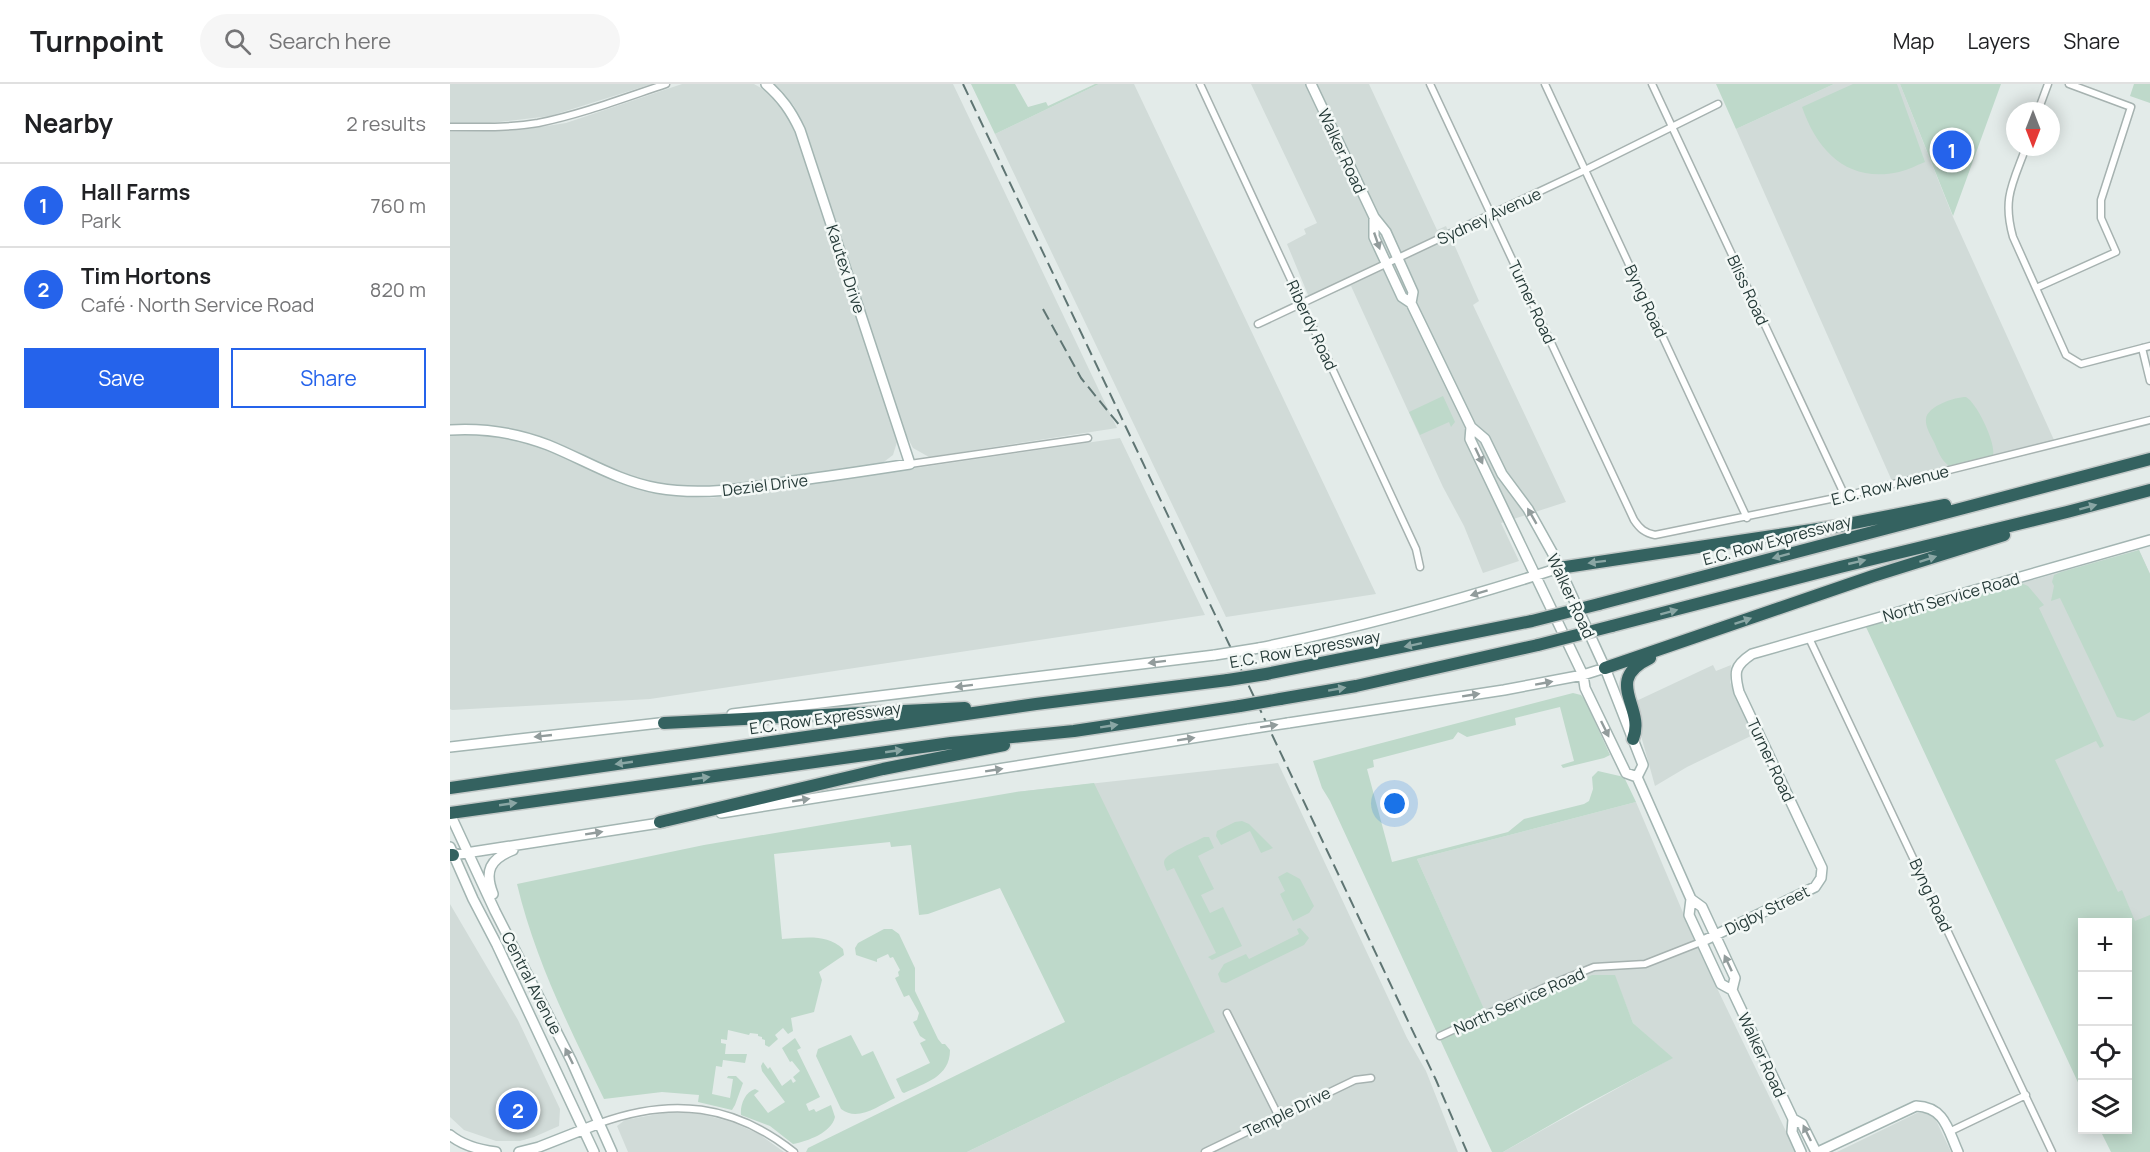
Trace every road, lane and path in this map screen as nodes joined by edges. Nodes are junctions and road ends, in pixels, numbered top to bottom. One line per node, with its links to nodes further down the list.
1 (666, 84): 12 (street)
2 (766, 84): 32 (main road, Kautex Drive)
3 (1200, 84): 21 (street, Riberdy Road)
4 (1311, 84): 17 (main road, Walker Road)
5 (1430, 84): 16 (street, Turner Road)
6 (1545, 84): 15 (street, Byng Road)
7 (1652, 84): 13 (street, Bliss Road)
8 (2048, 84): 10 (street)
9 (2069, 84): 20 (street)
10 (2041, 102)
11 (1719, 104): 13 (street, Sydney Avenue)
12 (450, 127)
13 (1673, 128): 15 (street, Sydney Avenue); 35 (street, Bliss Road)
14 (2023, 156): 20 (street)
15 (1586, 170): 16 (street, Sydney Avenue); 37 (street, Byng Road)
16 (1491, 215): 18 (street, Sydney Avenue); 38 (street, Turner Road)
17 (1374, 217): 18 (main road, Walker Road); 19 (main road, Walker Road, one-way to 19)
18 (1398, 258): 19 (street, Sydney Avenue); 22 (main road, Walker Road)
19 (1386, 264): 21 (street, Sydney Avenue); 22 (main road, Walker Road)
20 (2036, 288): 25 (street)
21 (1302, 303): 23 (street, Sydney Avenue); 40 (street, Riberdy Road)
22 (1411, 303): 28 (main road, Walker Road)
23 (1258, 324)
24 (2150, 346): 25 (street)
25 (2142, 348): 26 (street)
26 (2150, 381)
27 (2150, 420): 35 (street, E.C. Row Avenue)
28 (1472, 427): 41 (main road, Walker Road, one-way to 28); 42 (main road, Walker Road, one-way to 42)
29 (450, 430): 32 (main road, Deziel Drive)
30 (1088, 438): 32 (street, Deziel Drive)
31 (2150, 459): 34 (highway, E.C. Row Expressway)
32 (910, 464)
33 (2150, 490): 36 (highway, one-way to 33)
34 (2020, 493): 41 (highway, one-way to 41); 48 (highway, E.C. Row Expressway, one-way to 48, bridge)
35 (1845, 496): 37 (street, E.C. Row Avenue)
36 (2067, 512): 44 (highway, one-way to 36); 50 (highway, one-way to 36, bridge)
37 (1747, 518): 38 (street, E.C. Row Avenue)
38 (1634, 520)
39 (2150, 540): 43 (main road, North Service Road)
40 (1420, 567)
41 (1559, 568): 42 (main road); 46 (main road, Walker Road)
42 (1535, 576): 47 (main road, Walker Road); 49 (main road, one-way to 49, bridge)
43 (1809, 638): 45 (main road, North Service Road); 69 (street, Byng Road)
44 (1688, 639): 46 (highway); 51 (highway)
45 (1752, 654): 60 (main road, Turner Road)
46 (1605, 668): 47 (main road); 51 (main road, Walker Road)
47 (1583, 675): 53 (main road, Walker Road, one-way to 53); 56 (main road, one-way to 47, bridge)
48 (1036, 704): 49 (highway); 54 (highway, E.C. Row Expressway, one-way to 54)
49 (664, 723): 52 (main road, one-way to 52)
50 (1074, 731): 55 (highway, one-way to 50); 56 (highway)
51 (1633, 739): 53 (main road, Walker Road)
52 (450, 747)
53 (1637, 777): 61 (main road, Walker Road)
54 (450, 788)
55 (450, 813): 59 (main road, Central Avenue)
56 (660, 822): 57 (main road, one-way to 56)
57 (536, 842): 59 (main road); 62 (main road)
58 (451, 852): 59 (main road); 73 (main road, Central Avenue)
59 (467, 853): 62 (main road, Central Avenue)
60 (1822, 868): 63 (main road, Digby Street)
61 (1691, 899): 63 (main road, Walker Road); 64 (main road, Walker Road)
62 (495, 911): 72 (main road, Central Avenue, one-way to 62)
63 (1715, 935): 64 (main road, Digby Street); 65 (main road, Walker Road, one-way to 63)
64 (1701, 942): 65 (main road, Walker Road); 67 (street, North Service Road)
65 (1732, 990): 71 (main road, Walker Road)
66 (1227, 1013): 70 (street)
67 (1440, 1036)
68 (1371, 1078): 70 (street, Temple Drive)
69 (2026, 1095): 74 (street); 85 (street, Byng Road)
70 (1279, 1117): 81 (street, Temple Drive)
71 (1793, 1119): 82 (main road, Walker Road); 83 (main road, Walker Road, one-way to 71)
72 (600, 1123): 73 (main road); 79 (main road, Central Avenue); 80 (street)
73 (584, 1130): 77 (main road); 78 (main road, Central Avenue)
74 (1949, 1132): 83 (main road); 84 (main road)
75 (450, 1135): 76 (main road)
76 (496, 1152)
77 (519, 1152)
78 (594, 1152)
79 (612, 1152)
80 (794, 1152)
81 (1205, 1152)
82 (1801, 1152)
83 (1817, 1152)
84 (1958, 1152)
85 (2052, 1152)

